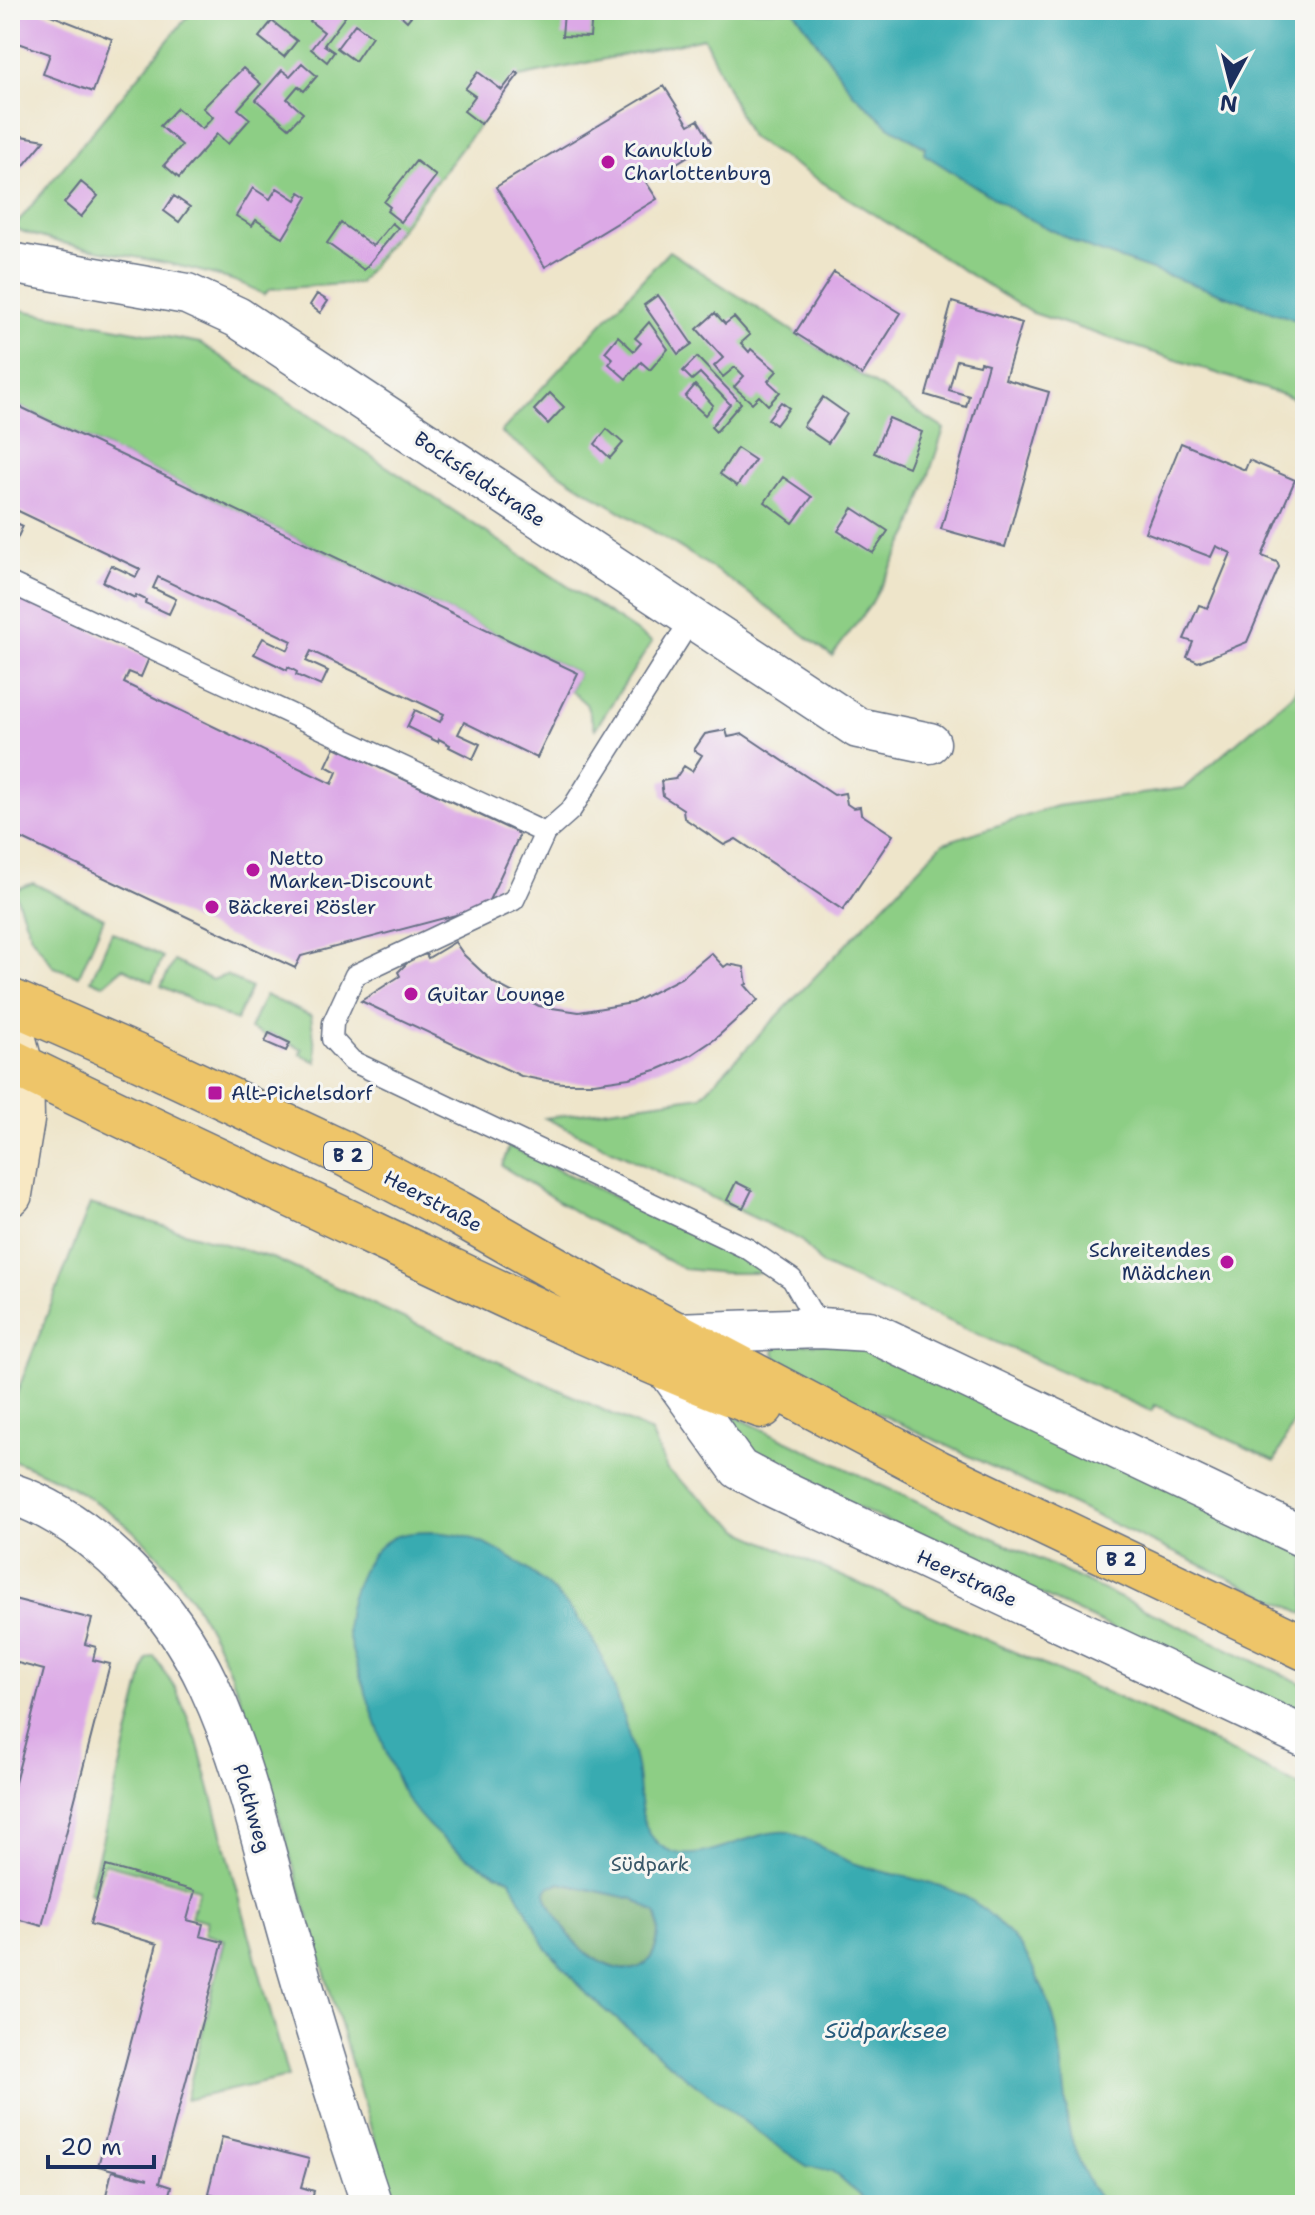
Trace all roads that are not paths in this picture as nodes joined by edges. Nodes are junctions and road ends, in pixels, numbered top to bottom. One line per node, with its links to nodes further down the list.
1 (10, 263): 3 (street, Bocksfeldstraße)
2 (10, 583): 5 (lane)
3 (692, 618): 4 (street, Bocksfeldstraße); 5 (lane)
4 (930, 743)
5 (545, 833): 10 (lane)
6 (10, 1001): 11 (main road, Heerstraße / B 2)
7 (10, 1024): 8 (street)
8 (15, 1064): 9 (street); 11 (main road, Heerstraße / B 2)
9 (10, 1194)
10 (820, 1328): 11 (street, Heerstraße); 13 (street, Heerstraße)
11 (671, 1352): 14 (main road, Heerstraße / B 2); 15 (street, Heerstraße)
12 (10, 1493): 16 (street, Plathweg)
13 (1305, 1538)
14 (1305, 1648)
15 (1305, 1737)
16 (372, 2205)

